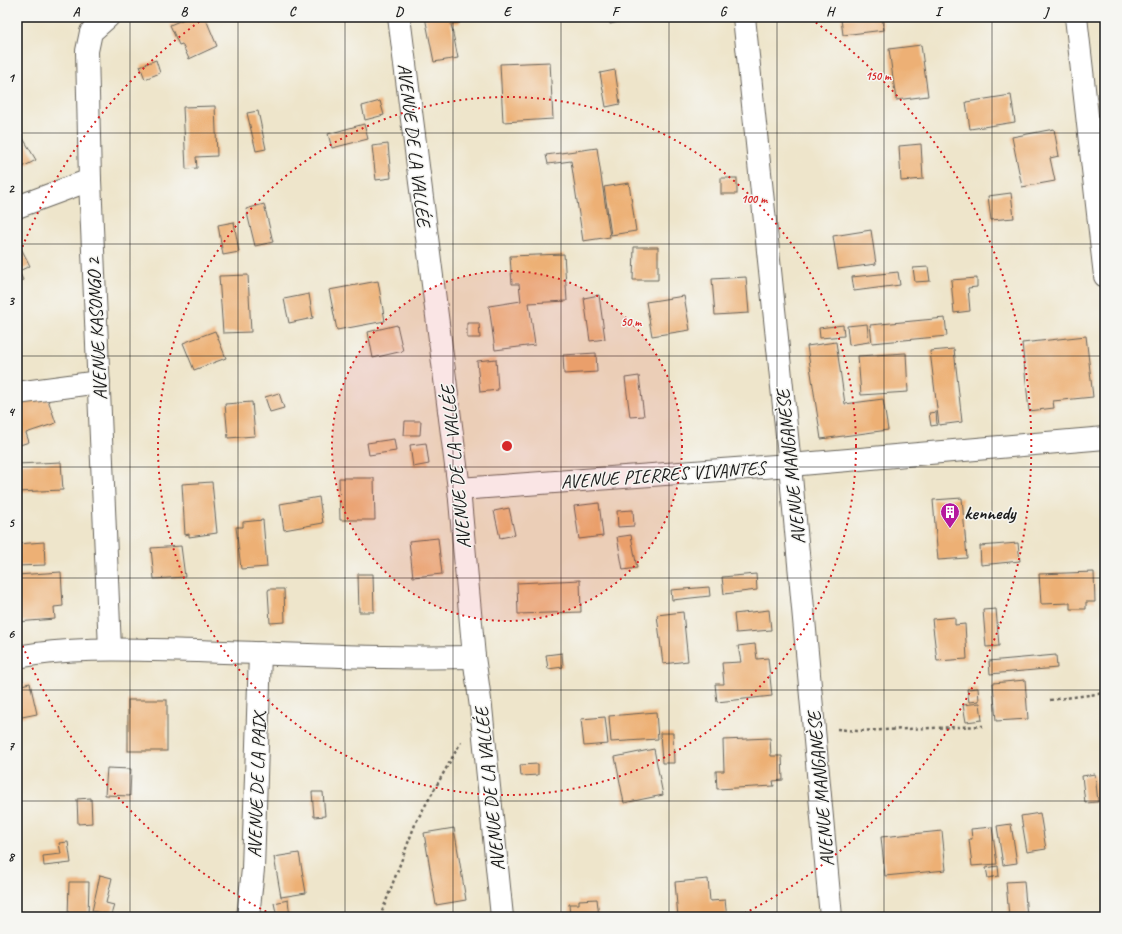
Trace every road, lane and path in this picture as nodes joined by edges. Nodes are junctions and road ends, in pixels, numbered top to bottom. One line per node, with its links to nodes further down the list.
1 (108, 17): 5 (street, AVENUE KASONGO 2)
2 (399, 17): 12 (street, AVENUE DE LA VALLÉE)
3 (744, 17): 11 (street, AVENUE MANGANÈSE)
4 (1076, 17): 7 (street)
5 (90, 180): 6 (street); 8 (street, AVENUE KASONGO 2)
6 (17, 207)
7 (1105, 276)
8 (99, 382): 9 (street); 13 (street, AVENUE KASONGO 2)
9 (17, 393)
10 (1105, 438): 11 (street, AVENUE PIERRES VIVANTES)
11 (790, 465): 12 (street, AVENUE PIERRES VIVANTES); 20 (street, AVENUE MANGANÈSE)
12 (459, 488): 16 (street, AVENUE DE LA VALLÉE)
13 (110, 649): 14 (street); 15 (street)
14 (260, 653): 16 (street); 22 (street, AVENUE DE LA PAIX)
15 (17, 657)
16 (474, 657): 24 (street, AVENUE DE LA VALLÉE)
17 (1105, 693): 18 (path)
18 (1050, 700)
19 (983, 726): 20 (path)
20 (814, 728): 25 (street, AVENUE MANGANÈSE)
21 (462, 741): 23 (path)
22 (248, 917)
23 (380, 917)
24 (502, 917)
25 (831, 917)

